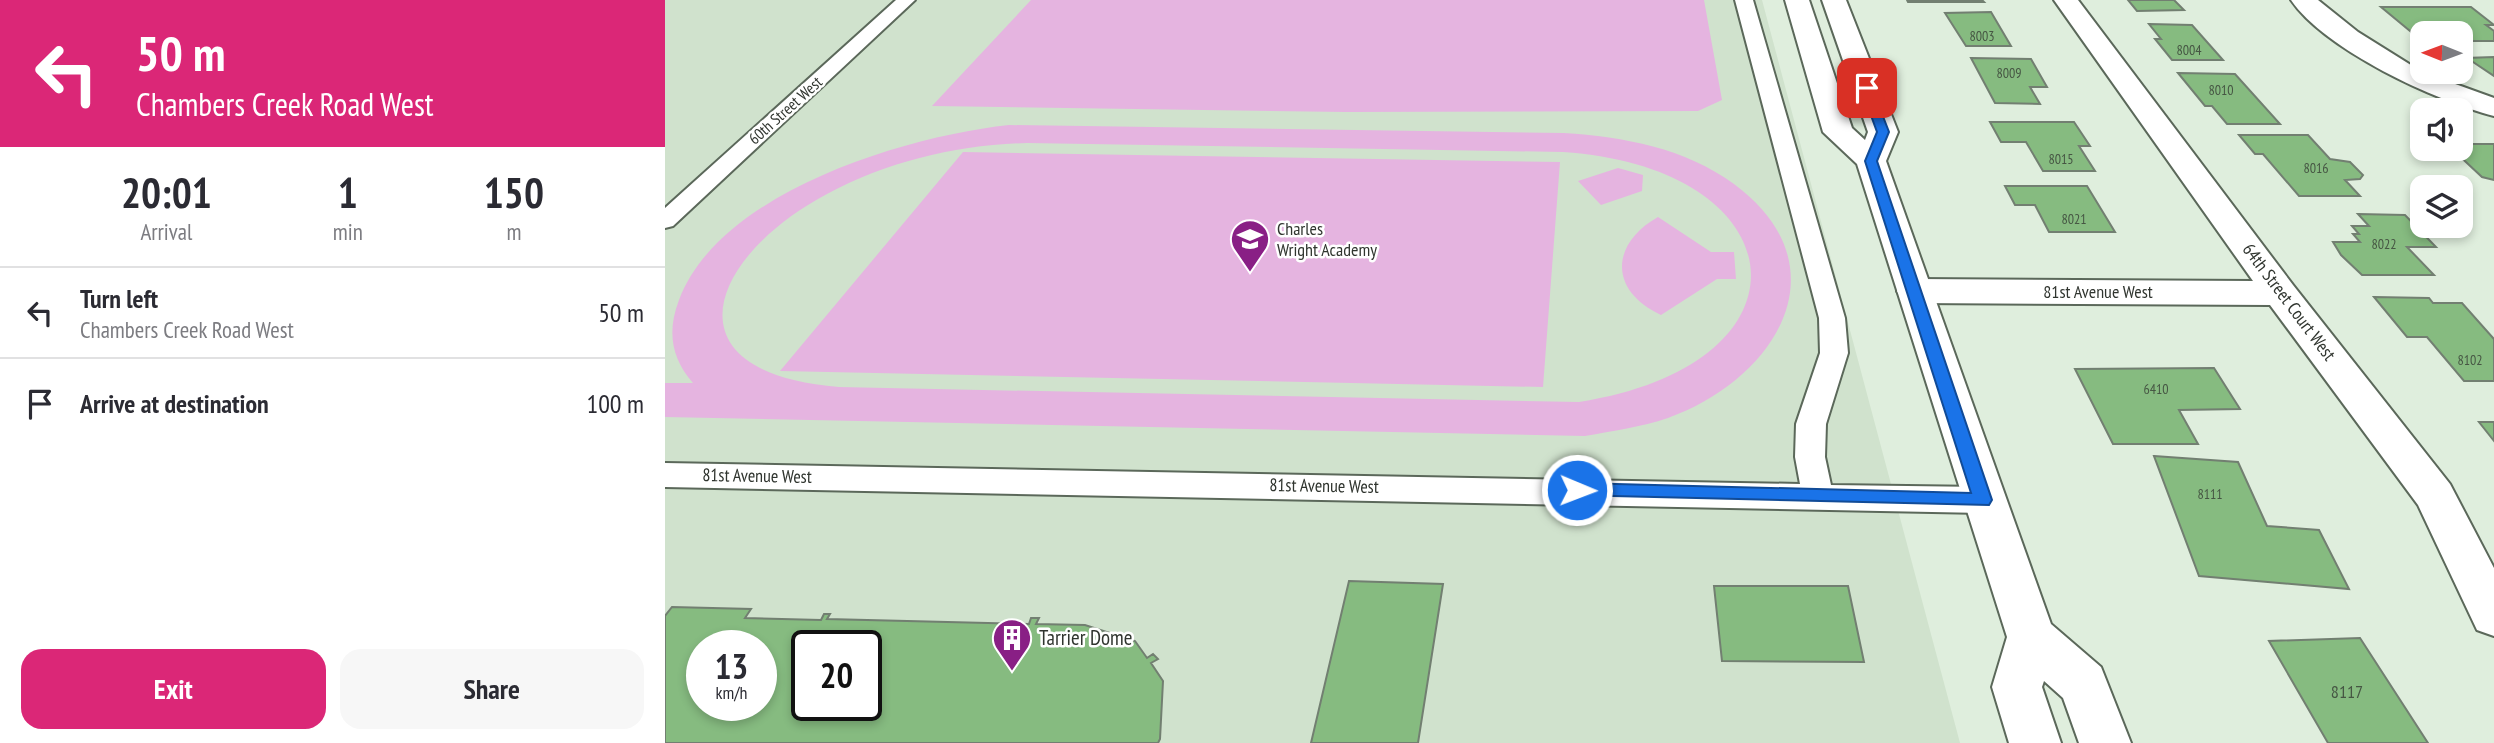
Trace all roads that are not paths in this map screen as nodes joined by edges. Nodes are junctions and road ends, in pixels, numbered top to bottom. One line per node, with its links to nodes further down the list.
1 (906, 0): 9 (lane, 60th Street West)
2 (1744, 0): 13 (lane)
3 (1797, 0): 8 (street)
4 (1834, 0): 8 (street)
5 (2066, 0): 11 (street, 64th Street Court West)
6 (2303, 0): 7 (street)
7 (2494, 107)
8 (1871, 161): 10 (street)
9 (665, 221)
10 (1915, 291): 11 (street, 81st Avenue West); 14 (street)
11 (2280, 293): 15 (street, 64th Street Court West)
12 (665, 475): 13 (lane, 81st Avenue West)
13 (1818, 496): 14 (lane, 81st Avenue West)
14 (1983, 500): 16 (street)
15 (2494, 615)
16 (2031, 637): 17 (street); 18 (street)
17 (2035, 743)
18 (2105, 743)

